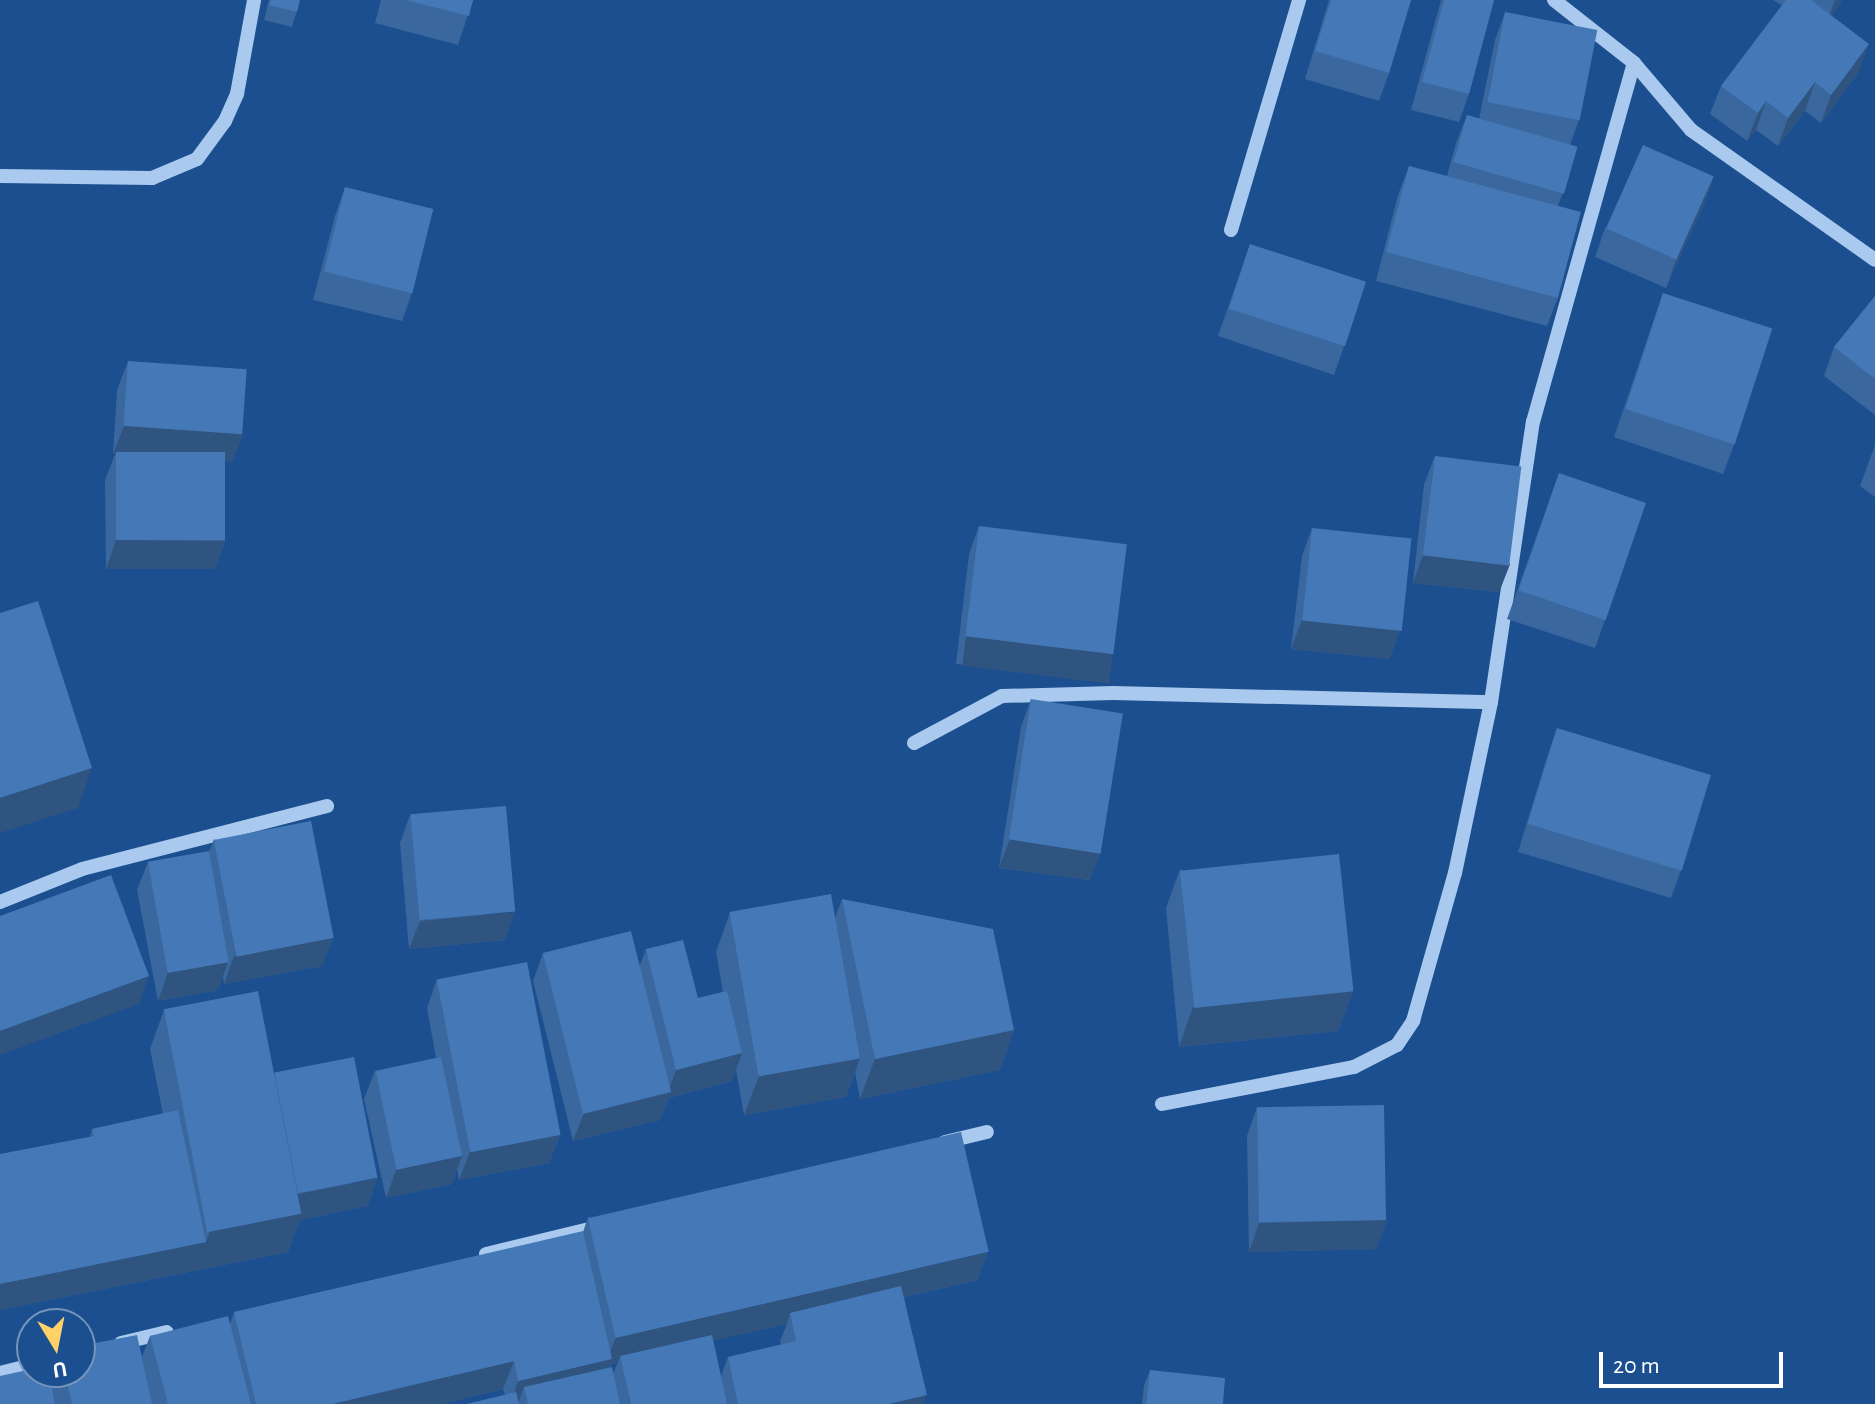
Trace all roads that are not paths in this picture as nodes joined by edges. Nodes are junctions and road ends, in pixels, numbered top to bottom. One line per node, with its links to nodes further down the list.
1 (254, 0): 5 (street)
2 (1299, 0): 6 (street)
3 (1554, 0): 4 (street)
4 (1634, 63): 7 (street); 8 (street)
5 (0, 176)
6 (1231, 230)
7 (1875, 260)
8 (1491, 702): 9 (street); 12 (street)
9 (914, 743)
10 (327, 806): 11 (street)
11 (0, 902)
12 (1162, 1104)
13 (987, 1132): 14 (street)
14 (926, 1147)
15 (618, 1222): 16 (street)
16 (464, 1259)
17 (188, 1327): 18 (street)
18 (111, 1346)

